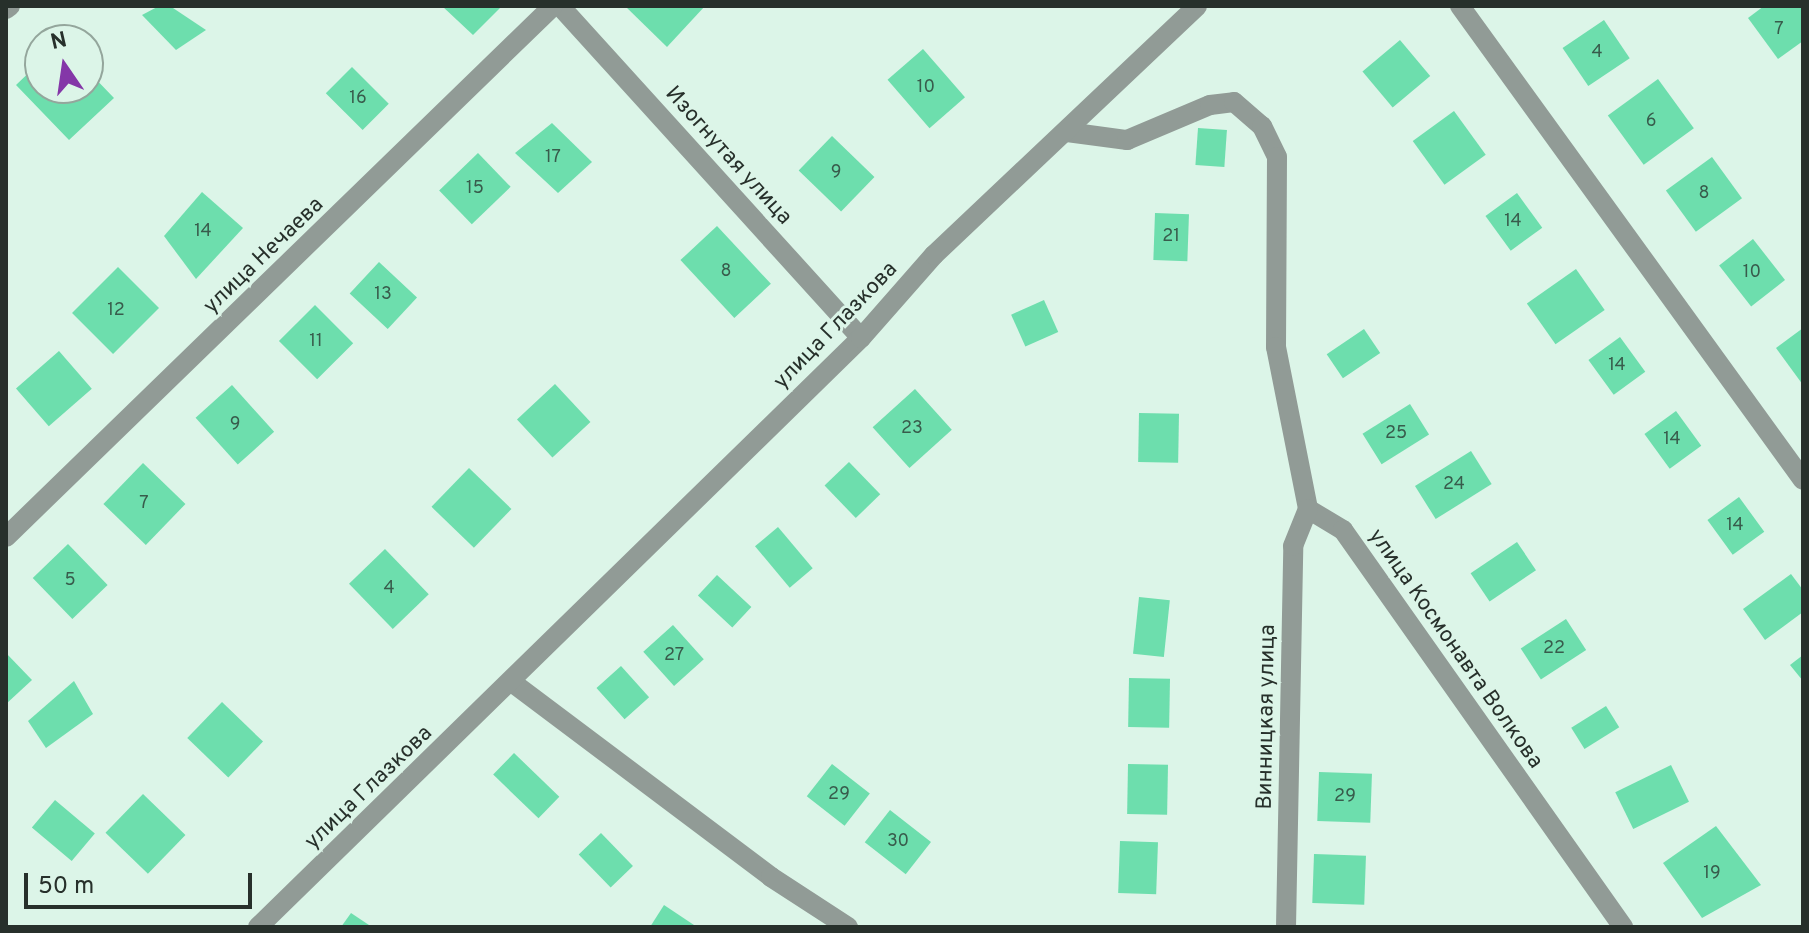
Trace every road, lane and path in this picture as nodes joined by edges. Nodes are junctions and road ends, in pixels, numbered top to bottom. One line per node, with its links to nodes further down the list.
1 (553, 6): 9 (street, улица Нечаева)
2 (560, 6): 6 (street, Изогнутая улица)
3 (1197, 6): 5 (street, улица Глазкова)
4 (1460, 6): 7 (street)
5 (1067, 132): 6 (street, улица Глазкова); 8 (street)
6 (861, 338): 10 (street, улица Глазкова)
7 (1803, 480)
8 (1308, 509): 13 (street, Винницкая улица); 14 (street, улица Космонавта Волкова)
9 (6, 537)
10 (513, 683): 11 (street, улица Глазкова); 12 (street)
11 (258, 927)
12 (848, 927)
13 (1286, 927)
14 (1623, 927)

